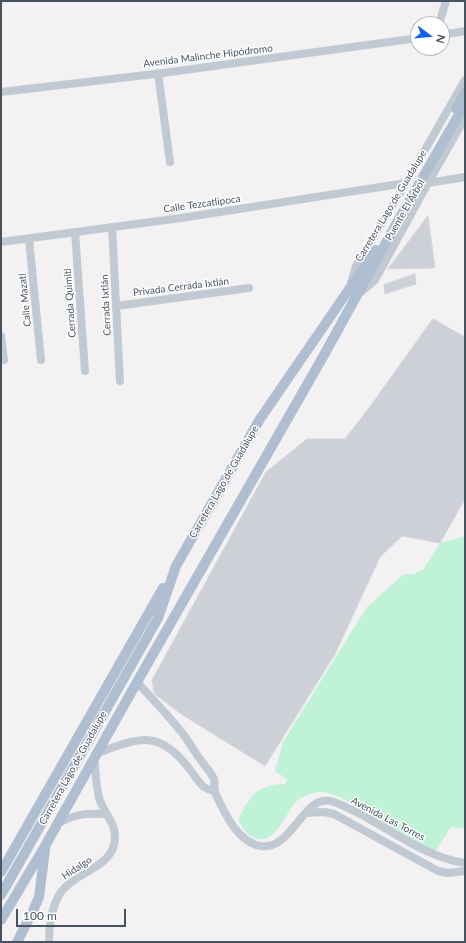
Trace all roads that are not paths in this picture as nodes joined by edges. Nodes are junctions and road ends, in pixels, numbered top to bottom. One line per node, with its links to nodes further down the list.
1 (446, 1): 2 (street)
2 (441, 16)
3 (465, 31): 4 (street)
4 (450, 34)
5 (410, 39): 6 (street, Avenida Malinche Hipódromo)
6 (158, 73): 8 (street, Avenida Malinche Hipódromo); 11 (street)
7 (464, 85): 13 (street, Carretera Lago de Guadalupe); 16 (main road, Puente El Árbol)
8 (1, 92)
9 (465, 104): 16 (main road, Puente El Árbol)
10 (465, 118): 14 (street, Carretera Lago de Guadalupe)
11 (170, 162)
12 (465, 177): 14 (street)
13 (406, 183): 15 (street, Calle Tezcatlipoca); 21 (street, Carretera Lago de Guadalupe)
14 (428, 183): 21 (street, Carretera Lago de Guadalupe)
15 (112, 227): 17 (street, Calle Tezcatlipoca); 22 (street, Cerrada Ixtlán)
16 (390, 229): 21 (main road, Puente El Árbol)
17 (74, 232): 18 (street, Calle Tezcatlipoca); 26 (street, Cerrada Quimitl)
18 (29, 239): 19 (street, Calle Tezcatlipoca); 25 (street, Calle Mazatl)
19 (1, 242)
20 (249, 288): 22 (street, Privada Cerrada Ixtlán)
21 (353, 292): 28 (main road, Carretera Lago de Guadalupe); 29 (main road, Carretera Lago de Guadalupe)
22 (116, 306): 27 (street, Cerrada Ixtlán)
23 (1, 336): 24 (street)
24 (4, 360)
25 (41, 360)
26 (85, 371)
27 (120, 381)
28 (176, 566): 38 (main road); 39 (main road, Carretera Lago de Guadalupe)
29 (137, 682): 30 (main road, Carretera Lago de Guadalupe); 31 (street, Avenida Las Torres)
30 (96, 756): 31 (street); 33 (street, Hidalgo); 34 (main road, Carretera Lago de Guadalupe)
31 (215, 792): 32 (street, Avenida Las Torres)
32 (306, 813): 36 (street, Avenida Las Torres); 37 (street, Avenida Las Torres)
33 (105, 814): 34 (street); 42 (street, Hidalgo)
34 (57, 824): 35 (main road, Carretera Lago de Guadalupe)
35 (45, 846): 40 (main road, Carretera Lago de Guadalupe); 41 (main road)
36 (465, 863)
37 (465, 871)
38 (1, 872)
39 (1, 895)
40 (1, 920)
41 (18, 942)
42 (48, 942)

